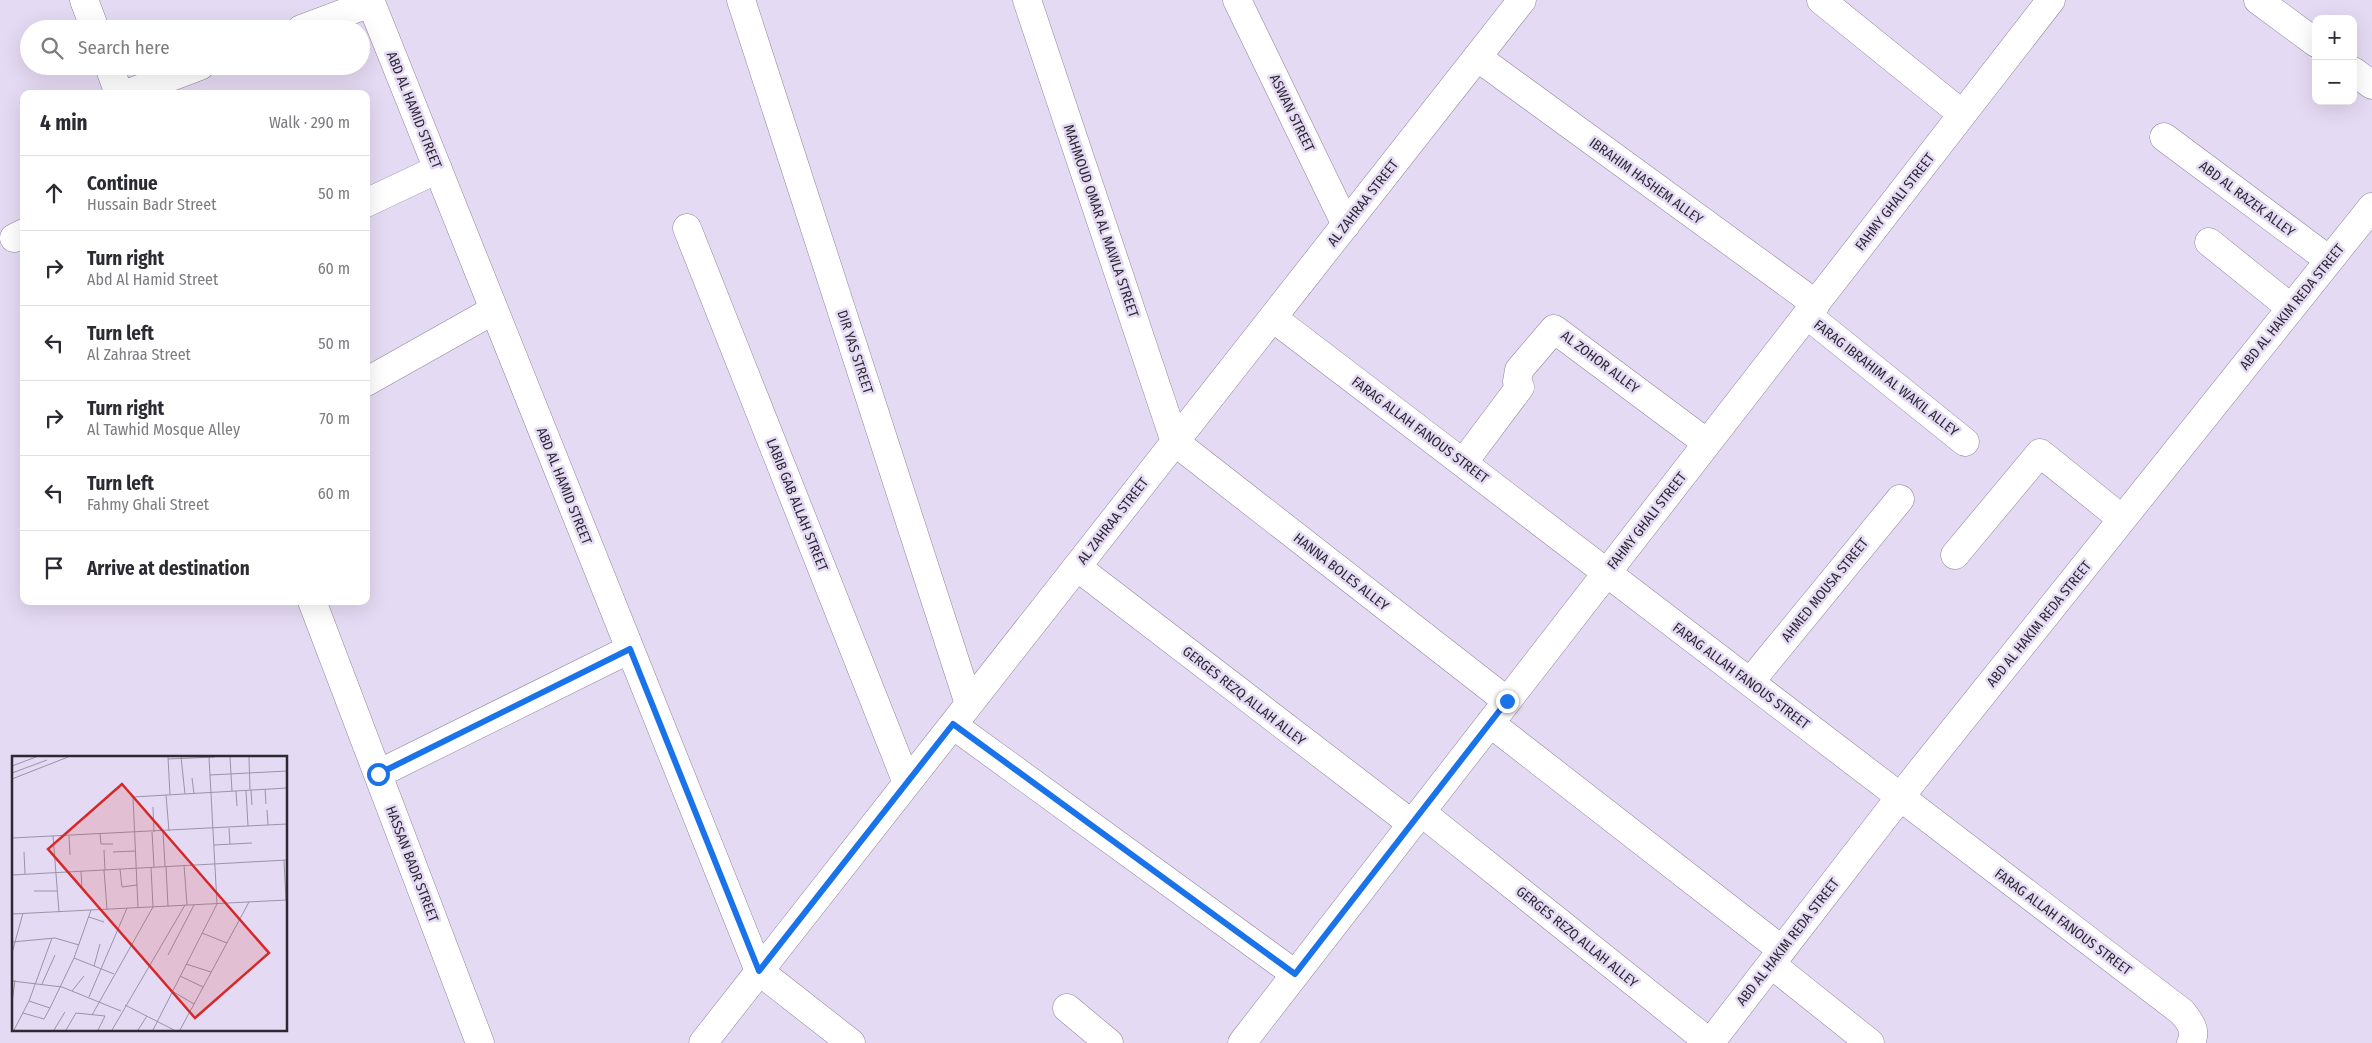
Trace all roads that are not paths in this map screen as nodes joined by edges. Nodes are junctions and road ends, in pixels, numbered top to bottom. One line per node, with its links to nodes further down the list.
1 (84, 0): 10 (street)
2 (741, 0): 47 (street, DIR YAS STREET)
3 (1027, 0): 34 (street, MAHMOUD OMAR AL MAWLA STREET)
4 (1238, 0): 25 (street, ASWAN STREET)
5 (1522, 0): 13 (street, AL ZAHRAA STREET)
6 (1821, 0): 20 (street)
7 (2051, 0): 20 (street, FAHMY GHALI STREET)
8 (2258, 0): 12 (street)
9 (370, 1): 11 (street); 22 (street, ABD AL HAMID STREET)
10 (91, 20)
11 (323, 20)
12 (2312, 40)
13 (1477, 57): 25 (street, AL ZAHRAA STREET); 31 (street, IBRAHIM HASHEM ALLEY)
14 (2357, 74): 17 (street)
15 (112, 75): 18 (street)
16 (176, 75): 19 (street)
17 (2372, 85)
18 (118, 90)
19 (137, 90)
20 (1962, 114): 31 (street, FAHMY GHALI STREET)
21 (2164, 137): 28 (street, ABD AL RAZEK ALLEY)
22 (438, 169): 23 (street); 30 (street, ABD AL HAMID STREET)
23 (370, 201)
24 (2372, 208): 28 (street, ABD AL HAKIM REDA STREET)
25 (1346, 225): 32 (street, AL ZAHRAA STREET)
26 (687, 228): 50 (street, LABIB GAB ALLAH STREET)
27 (2209, 242): 29 (street)
28 (2330, 260): 29 (street, ABD AL HAKIM REDA STREET)
29 (2291, 308): 39 (street, ABD AL HAKIM REDA STREET)
30 (494, 310): 33 (street); 44 (street, ABD AL HAMID STREET)
31 (1811, 310): 35 (street, FARAG IBRAHIM AL WAKIL ALLEY); 36 (street, FAHMY GHALI STREET)
32 (1273, 318): 34 (street, AL ZAHRAA STREET); 37 (street, FARAG ALLAH FANOUS STREET)
33 (370, 380)
34 (1175, 442): 41 (street, AL ZAHRAA STREET); 46 (street, HANNA BOLES ALLEY)
35 (1965, 442)
36 (1707, 443): 37 (street, AL ZOHOR ALLEY); 42 (street, FAHMY GHALI STREET)
37 (1463, 463): 42 (street, FARAG ALLAH FANOUS STREET)
38 (1900, 499): 45 (street, AHMED MOUSA STREET)
39 (2122, 519): 40 (street); 51 (street, ABD AL HAKIM REDA STREET)
40 (1955, 555)
41 (1077, 567): 47 (street, AL ZAHRAA STREET); 52 (street, GERGES REZQ ALLAH ALLEY)
42 (1607, 573): 45 (street, FARAG ALLAH FANOUS STREET); 46 (street, FAHMY GHALI STREET)
43 (314, 605): 49 (street, HASSAN BADR STREET)
44 (630, 649): 49 (street); 54 (street, ABD AL HAMID STREET)
45 (1750, 682): 51 (street, FARAG ALLAH FANOUS STREET)
46 (1507, 701): 48 (street, FAHMY GHALI STREET)
47 (961, 714): 50 (street, AL ZAHRAA STREET); 55 (street)
48 (1490, 723): 52 (street, FAHMY GHALI STREET); 53 (street)
49 (378, 774): 57 (street, HASSAN BADR STREET)
50 (907, 783): 54 (street, AL ZAHRAA STREET)
51 (1900, 797): 53 (street, ABD AL HAKIM REDA STREET); 64 (street, FARAG ALLAH FANOUS STREET)
52 (1416, 818): 55 (street, FAHMY GHALI STREET); 62 (street, GERGES REZQ ALLAH ALLEY)
53 (1776, 957): 62 (street, ABD AL HAKIM REDA STREET); 63 (street)
54 (759, 971): 58 (street, AL ZAHRAA STREET); 59 (street)
55 (1295, 974): 61 (street, FAHMY GHALI STREET)
56 (1067, 1008): 60 (street)
57 (480, 1043)
58 (703, 1043)
59 (851, 1043)
60 (1109, 1043)
61 (1242, 1043)
62 (1710, 1043)
63 (1870, 1043)
64 (2191, 1043)

